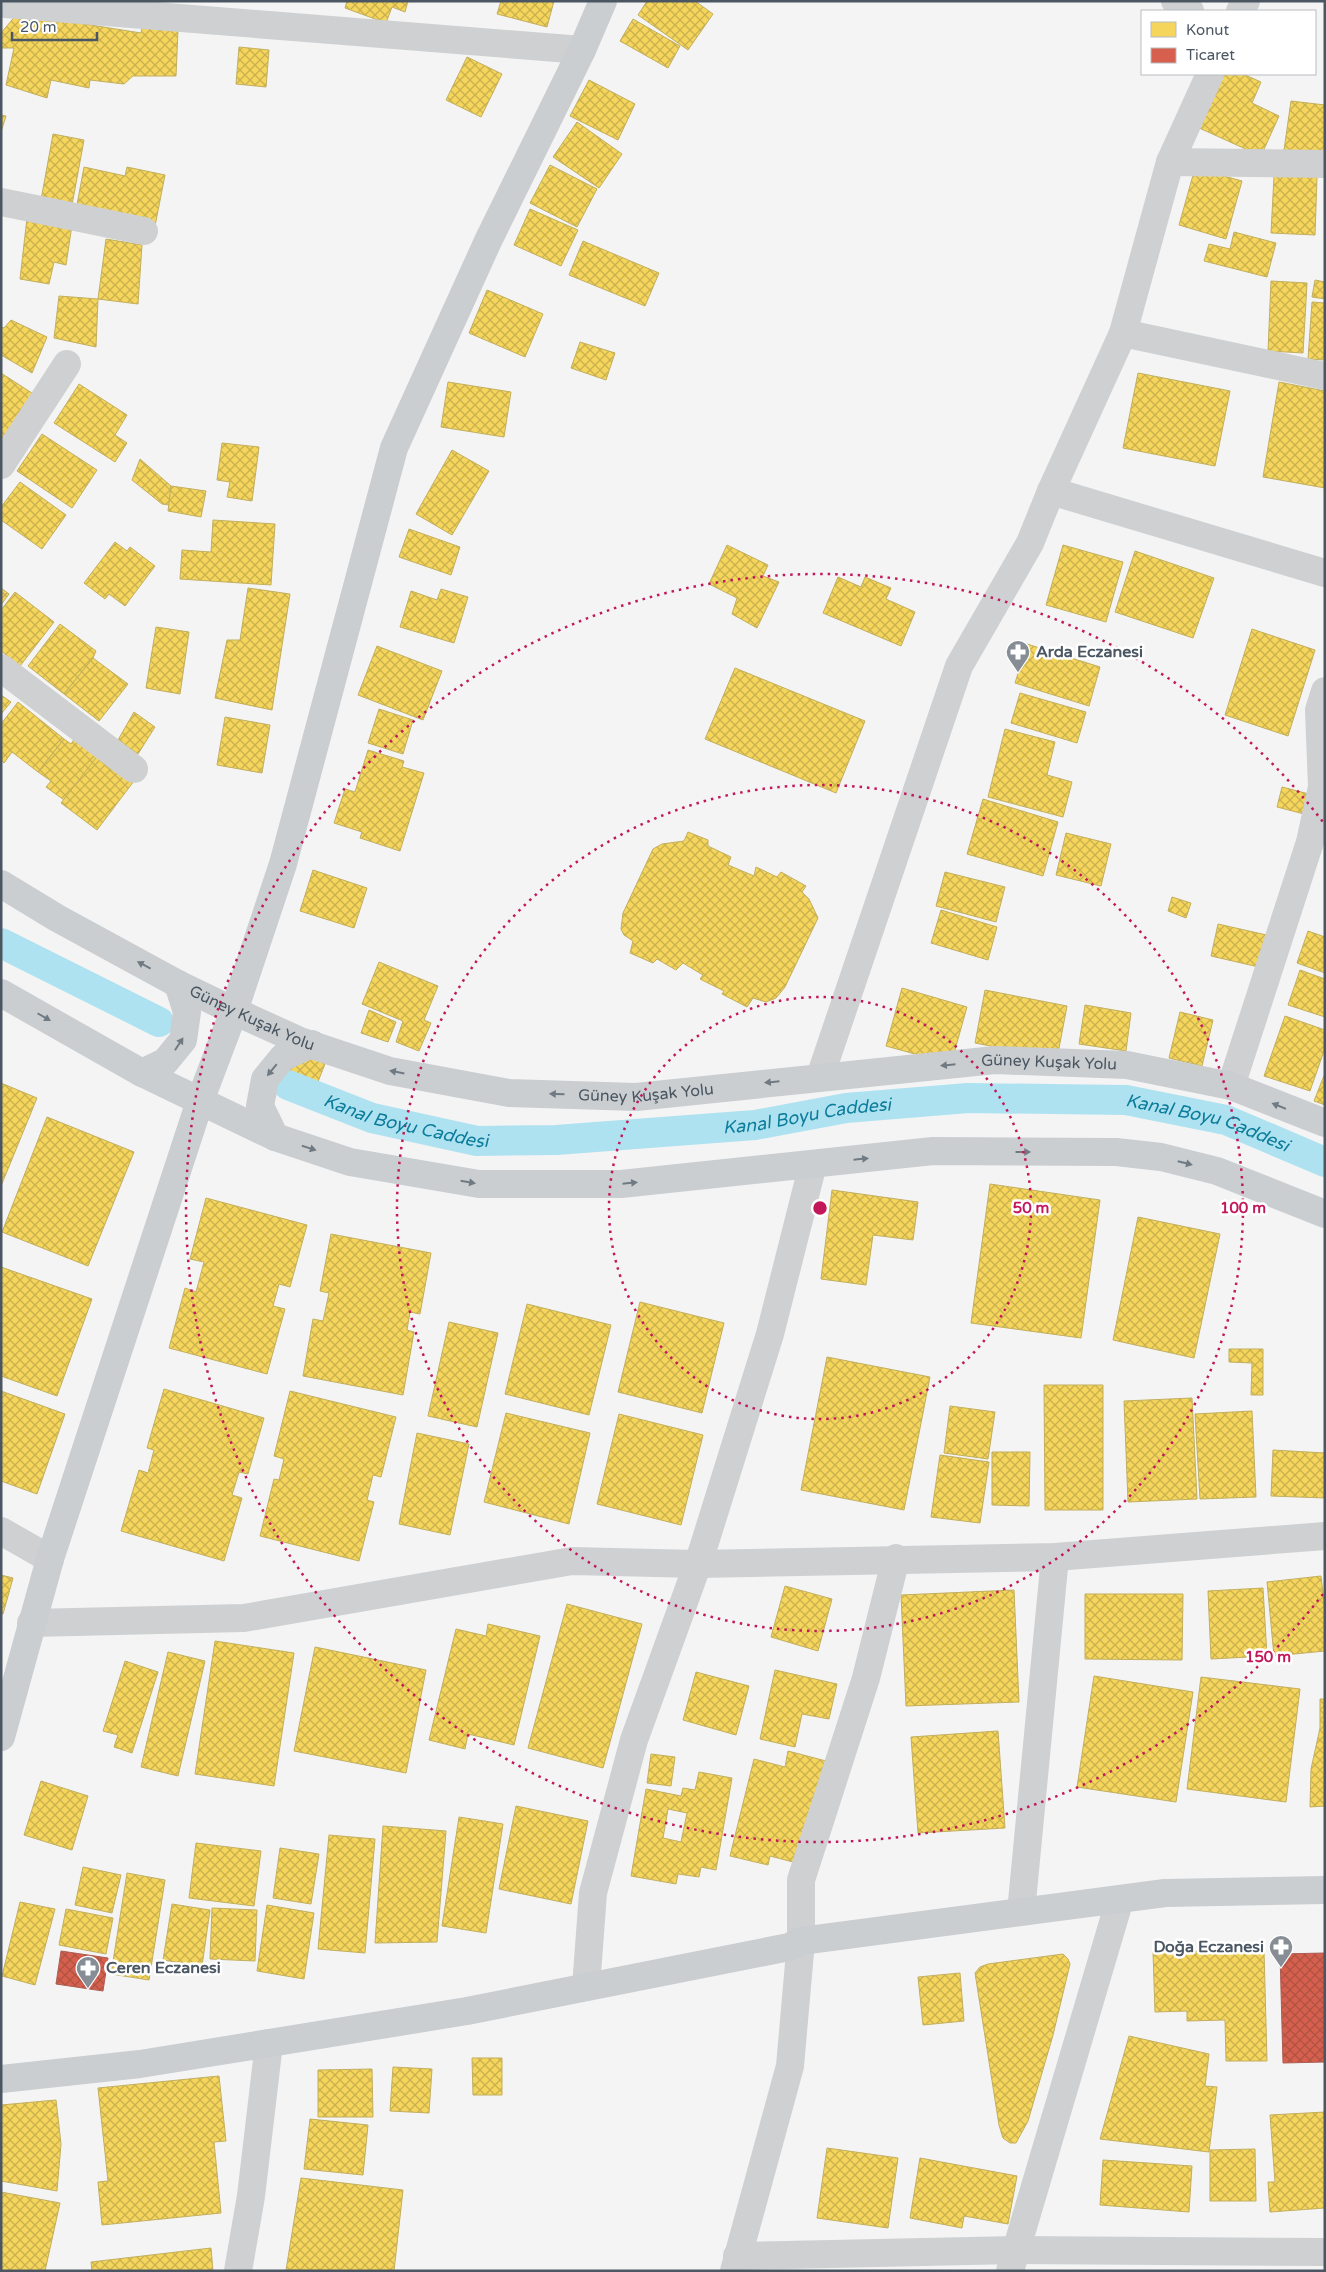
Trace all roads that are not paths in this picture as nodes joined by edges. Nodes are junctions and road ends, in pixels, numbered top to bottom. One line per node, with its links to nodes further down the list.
1 (603, 1): 5 (main road)
2 (1175, 1): 4 (street)
3 (4, 5): 5 (street)
4 (1188, 10)
5 (582, 50): 24 (main road)
6 (1210, 75): 7 (street)
7 (1170, 162): 8 (street); 11 (street)
8 (1325, 164)
9 (1, 202): 10 (street)
10 (144, 232)
11 (1123, 333): 13 (street); 15 (street)
12 (67, 364): 14 (street)
13 (1325, 376)
14 (1, 466)
15 (1051, 491): 16 (street); 27 (street)
16 (1325, 573)
17 (1, 668): 19 (street)
18 (1325, 692): 20 (street)
19 (134, 770)
20 (1318, 845): 28 (street)
21 (1, 884): 22 (main road, Güney Kuşak Yolu, one-way to 21)
22 (178, 984): 24 (main road, Güney Kuşak Yolu); 26 (main road, one-way to 22)
23 (1, 993): 26 (main road, one-way to 26)
24 (234, 1011): 25 (main road, Güney Kuşak Yolu); 29 (main road)
25 (312, 1044): 27 (main road, Güney Kuşak Yolu, one-way to 25); 31 (main road, one-way to 31)
26 (142, 1073): 29 (main road)
27 (820, 1077): 28 (main road, Güney Kuşak Yolu, one-way to 27)
28 (1231, 1086): 30 (main road, Güney Kuşak Yolu, one-way to 28)
29 (200, 1101): 31 (main road); 38 (main road)
30 (1325, 1124)
31 (275, 1137): 32 (main road, one-way to 32)
32 (813, 1164): 33 (main road, one-way to 33); 39 (street)
33 (1325, 1214)
34 (1, 1531): 38 (street)
35 (1325, 1536): 36 (street)
36 (1055, 1557): 37 (street); 44 (street)
37 (896, 1558): 39 (street); 45 (street)
38 (50, 1559): 40 (main road)
39 (697, 1564): 40 (street); 46 (street)
40 (31, 1624): 41 (main road)
41 (1, 1737)
42 (1325, 1890): 43 (main road)
43 (1120, 1899): 44 (main road); 50 (street)
44 (1021, 1912): 45 (main road)
45 (801, 1941): 46 (main road); 51 (street)
46 (586, 1987): 47 (main road)
47 (270, 2043): 48 (main road); 52 (street)
48 (1, 2079)
49 (1325, 2252): 50 (street)
50 (1013, 2260): 51 (street)
51 (736, 2263)
52 (238, 2271)

